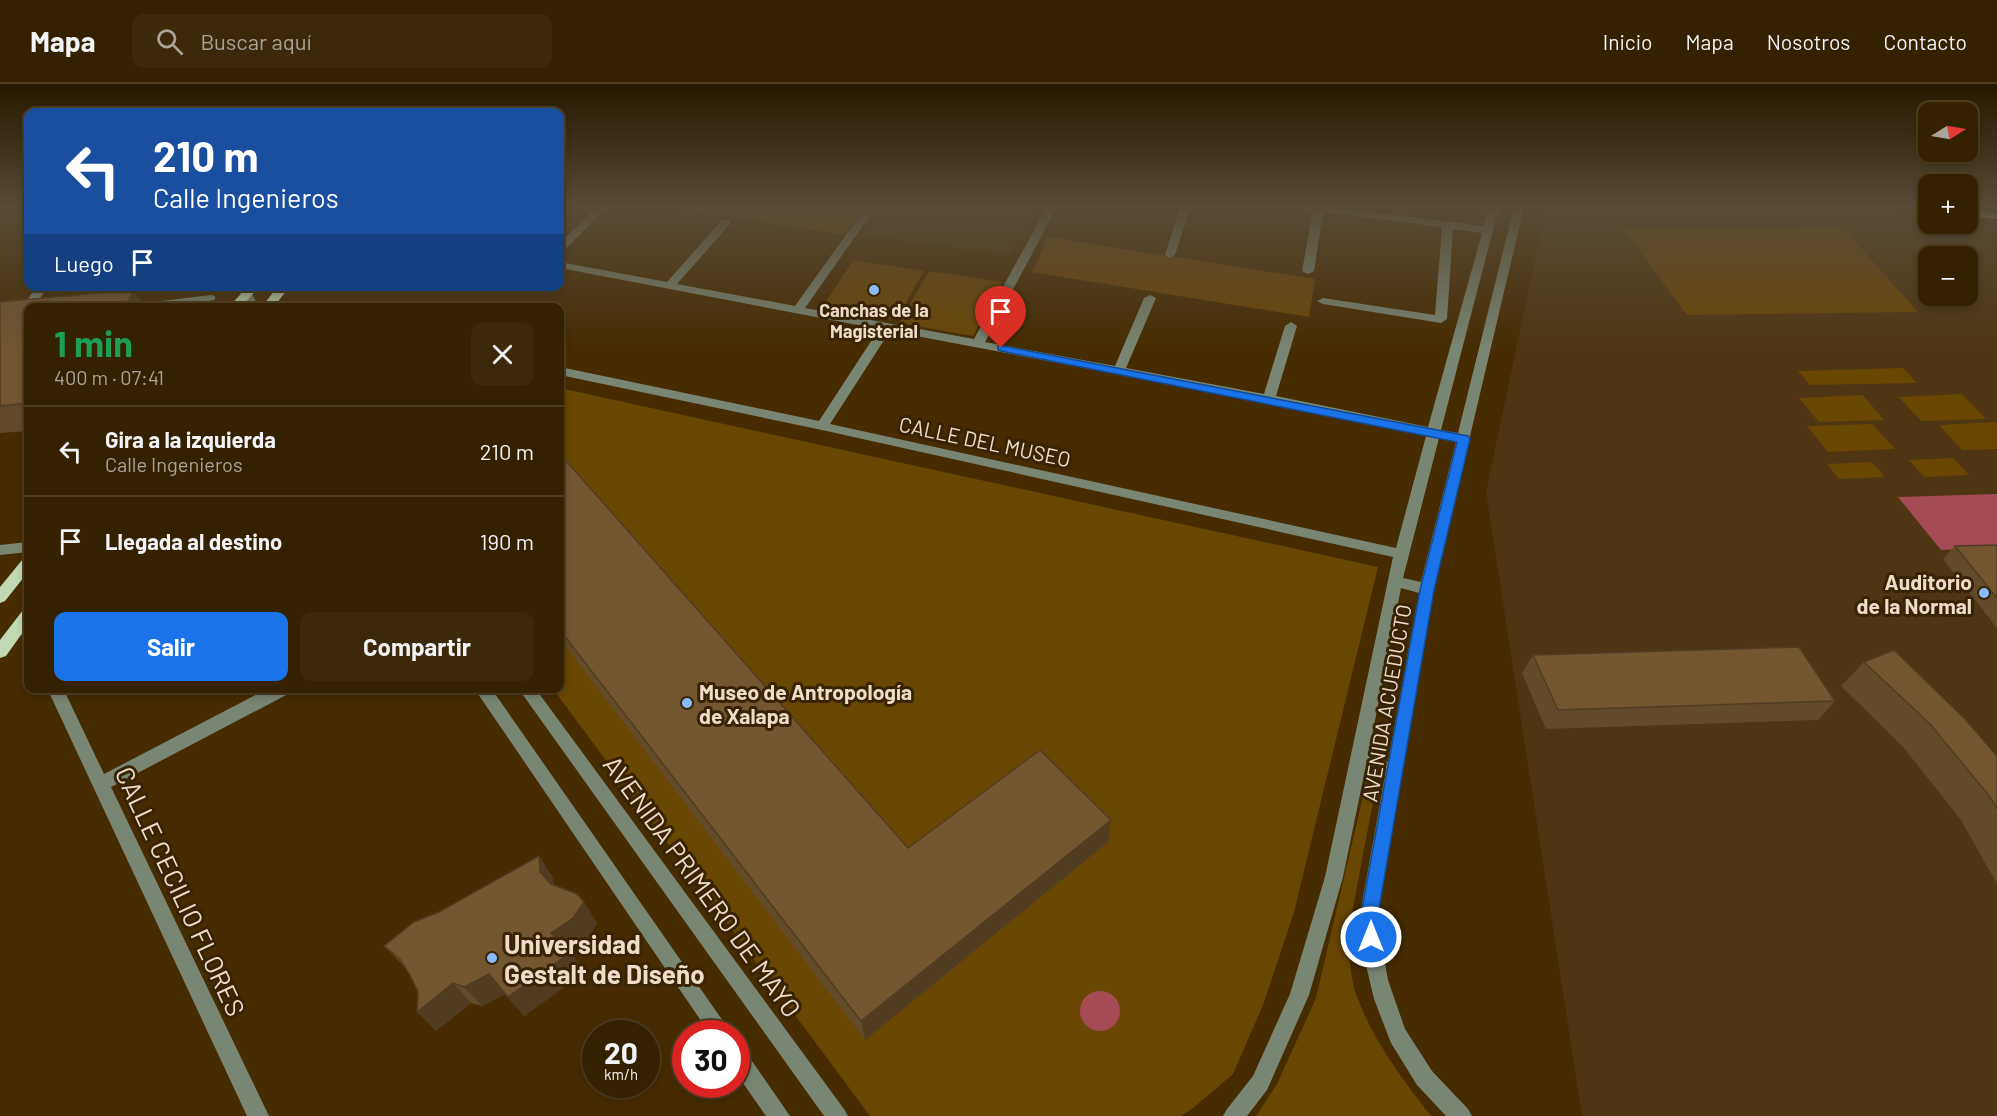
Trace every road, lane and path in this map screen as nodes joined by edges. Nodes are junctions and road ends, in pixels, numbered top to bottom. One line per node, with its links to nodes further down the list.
1 (696, 255): 10 (street)
2 (837, 255): 17 (street)
3 (1026, 255): 20 (street)
4 (1311, 255): 9 (street)
5 (1446, 255): 14 (street)
6 (1481, 255): 25 (street, AVENIDA ACUEDUCTO)
7 (1508, 255): 26 (street, AVENIDA ACUEDUCTO)
8 (564, 266): 10 (street)
9 (1308, 271)
10 (669, 286): 17 (street)
11 (246, 291): 15 (main road)
12 (281, 291): 16 (main road)
13 (1150, 298): 21 (street)
14 (1323, 301)
15 (237, 303)
16 (270, 303)
17 (798, 310): 19 (street)
18 (1291, 326): 23 (street)
19 (886, 328): 20 (street); 24 (street)
20 (978, 343): 21 (street)
21 (1119, 371): 23 (street)
22 (564, 373): 24 (street, CALLE DEL MUSEO)
23 (1269, 399): 25 (street)
24 (822, 426): 29 (street, CALLE DEL MUSEO)
25 (1435, 432): 26 (street); 29 (street, AVENIDA ACUEDUCTO)
26 (1464, 439): 32 (street, AVENIDA ACUEDUCTO)
27 (24, 547): 28 (street)
28 (0, 550)
29 (1401, 554): 31 (street, AVENIDA ACUEDUCTO)
30 (24, 568): 33 (main road)
31 (1395, 581): 32 (street); 40 (street, AVENIDA ACUEDUCTO)
32 (1427, 590): 41 (street, AVENIDA ACUEDUCTO)
33 (0, 597)
34 (24, 626): 35 (main road)
35 (0, 651)
36 (57, 693): 42 (street, CALLE CECILIO FLORES)
37 (274, 693): 42 (street)
38 (485, 693): 43 (street)
39 (530, 693): 47 (street, AVENIDA PRIMERO DE MAYO)
40 (1358, 760): 41 (street); 48 (street, AVENIDA ACUEDUCTO)
41 (1396, 772): 49 (street, AVENIDA ACUEDUCTO)
42 (102, 783): 45 (street, CALLE CECILIO FLORES)
43 (712, 1020)
44 (750, 1075): 46 (street)
45 (258, 1116)
46 (779, 1116)
47 (837, 1116)
48 (1234, 1116)
49 (1461, 1116)

